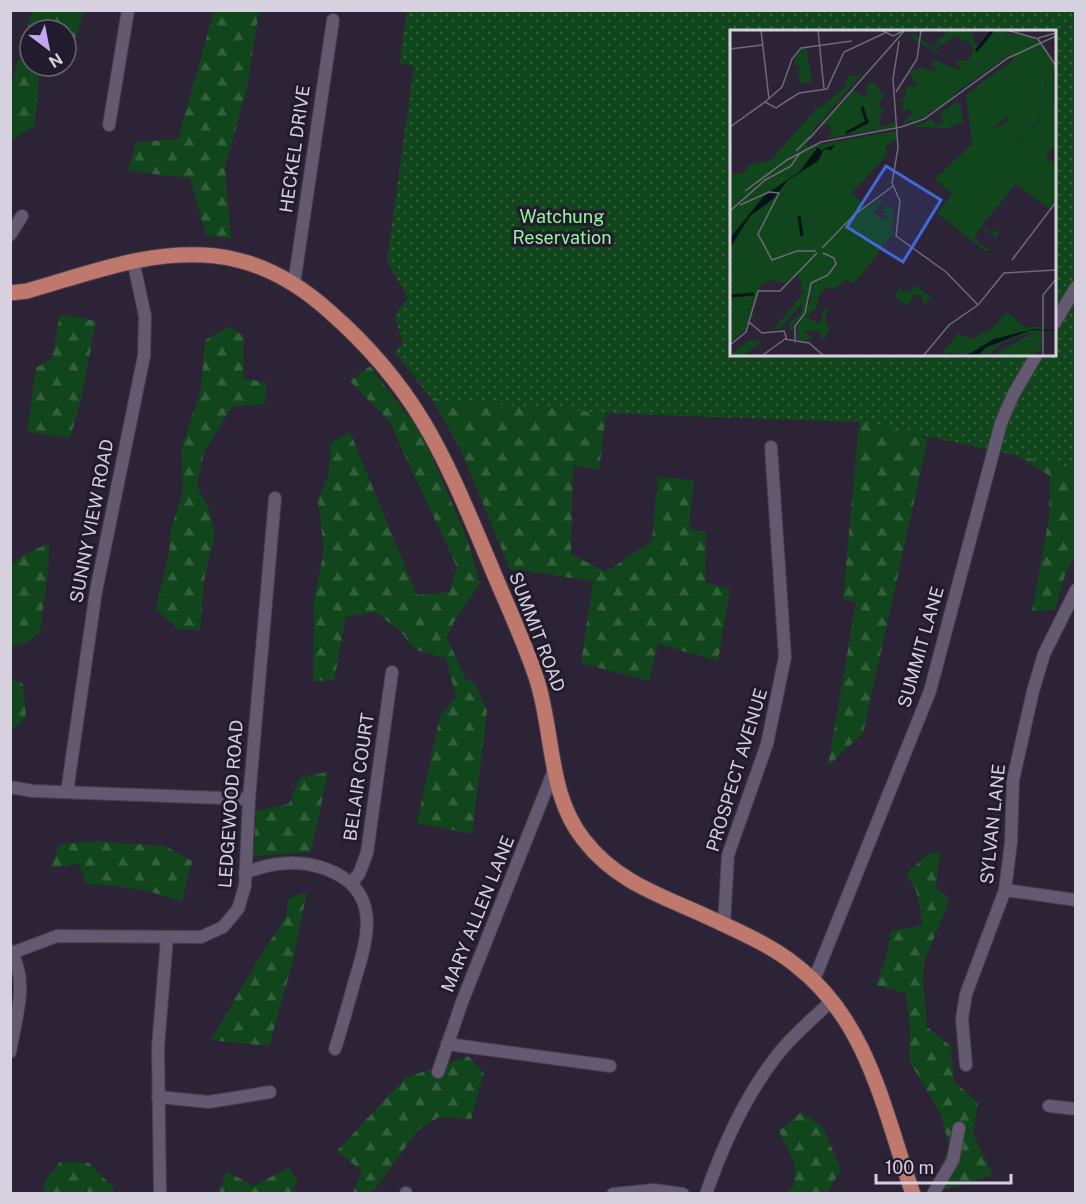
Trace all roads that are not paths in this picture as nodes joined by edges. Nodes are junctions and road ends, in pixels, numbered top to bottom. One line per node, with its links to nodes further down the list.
1 (128, 10): 3 (street)
2 (333, 20): 7 (street, HECKEL DRIVE)
3 (109, 125)
4 (22, 216): 5 (street)
5 (10, 235)
6 (133, 260): 7 (main road, SUMMIT ROAD); 9 (main road, SUMMIT ROAD); 18 (street, SUNNY VIEW ROAD)
7 (294, 284): 16 (main road, SUMMIT ROAD)
8 (1076, 287): 10 (street)
9 (10, 293)
10 (1056, 321)
11 (1036, 356): 27 (street, SUMMIT LANE)
12 (771, 447): 24 (street, PROSPECT AVENUE)
13 (275, 498): 19 (street, LEDGEWOOD ROAD)
14 (1076, 590): 22 (street, SYLVAN LANE)
15 (392, 672): 21 (street, BELAIR COURT)
16 (554, 770): 24 (main road, SUMMIT ROAD); 29 (street, MARY ALLEN LANE)
17 (10, 787): 18 (street)
18 (67, 792): 19 (street)
19 (249, 799): 20 (street, LEDGEWOOD ROAD)
20 (245, 873): 21 (street); 25 (street, LEDGEWOOD ROAD)
21 (351, 883): 30 (street)
22 (1005, 890): 23 (street); 32 (street, SYLVAN LANE)
23 (1076, 900)
24 (724, 924): 27 (main road, SUMMIT ROAD)
25 (167, 938): 26 (street, LEDGEWOOD ROAD); 36 (street)
26 (11, 952): 31 (street)
27 (813, 980): 28 (main road, SUMMIT ROAD)
28 (833, 1000): 43 (street); 44 (main road, SUMMIT ROAD)
29 (447, 1044): 33 (street); 34 (street, MARY ALLEN LANE)
30 (335, 1049)
31 (10, 1052)
32 (966, 1065)
33 (610, 1066)
34 (438, 1072)
35 (270, 1092): 36 (street)
36 (158, 1097): 40 (street)
37 (1049, 1106): 38 (street)
38 (1076, 1109)
39 (959, 1128): 45 (street)
40 (160, 1194)
41 (613, 1194): 42 (street)
42 (683, 1194)
43 (706, 1194)
44 (913, 1194)
45 (933, 1194)

